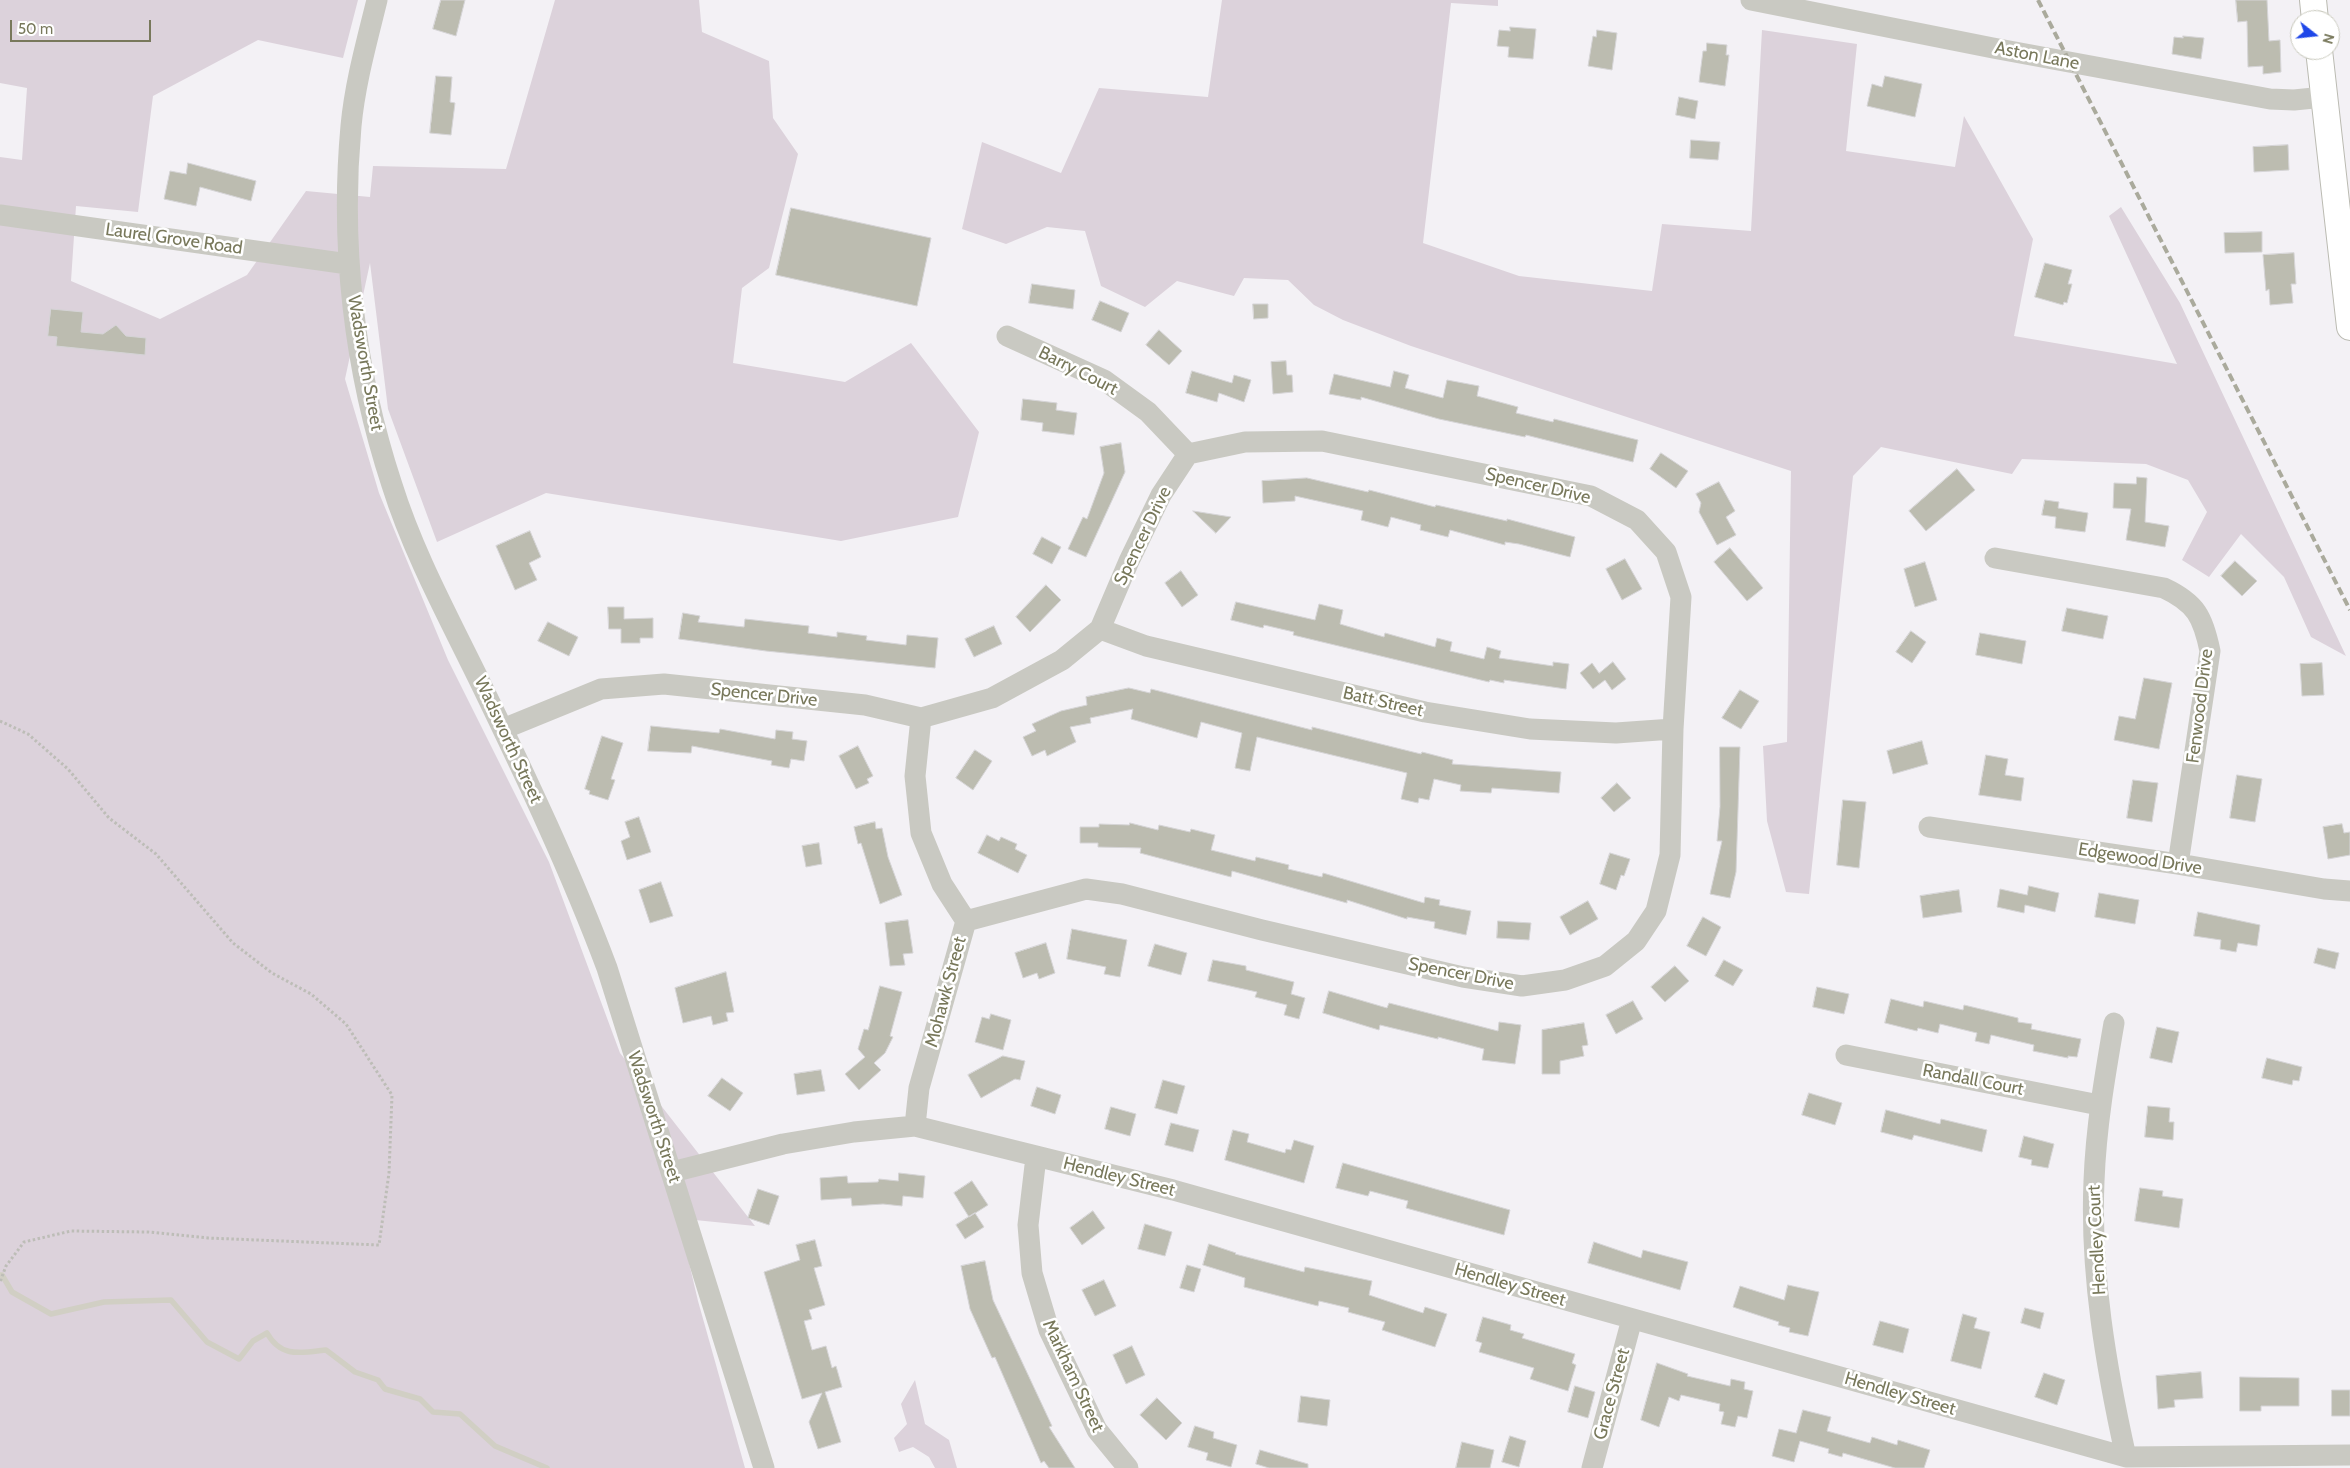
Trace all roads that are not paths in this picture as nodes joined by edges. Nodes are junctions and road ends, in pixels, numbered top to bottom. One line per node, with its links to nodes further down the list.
1 (377, 0): 6 (street, Wadsworth Street)
2 (1751, 0): 4 (street, Aston Lane)
3 (2320, 60): 4 (main road)
4 (2324, 96): 7 (main road)
5 (0, 215): 6 (street, Laurel Grove Road)
6 (348, 264): 13 (street, Wadsworth Street)
7 (2350, 327)
8 (1006, 336): 9 (street, Barry Court)
9 (1188, 454): 11 (street, Spencer Drive); 14 (street, Spencer Drive)
10 (1995, 558): 16 (street, Fenwood Drive)
11 (1100, 629): 12 (street, Spencer Drive); 14 (street, Batt Street)
12 (921, 718): 13 (street, Spencer Drive); 18 (street, Mohawk Street)
13 (503, 729): 24 (street, Wadsworth Street)
14 (1673, 729): 18 (street, Spencer Drive)
15 (1929, 827): 16 (street, Edgewood Drive)
16 (2178, 864): 17 (street, Edgewood Drive)
17 (2350, 891)
18 (966, 921): 22 (street, Mohawk Street)
19 (2114, 1023): 21 (street, Hendley Court)
20 (1846, 1055): 21 (street, Randall Court)
21 (2100, 1105): 27 (street, Hendley Court)
22 (915, 1126): 23 (street, Hendley Street); 24 (street, Hendley Street)
23 (1036, 1157): 25 (street, Hendley Street); 29 (street, Markham Street)
24 (672, 1172): 28 (street, Wadsworth Street)
25 (1632, 1319): 27 (street, Hendley Street); 30 (street, Grace Street)
26 (2350, 1455): 27 (street, Hendley Street)
27 (2126, 1457)
28 (764, 1468)
29 (1128, 1468)
30 (1592, 1468)

